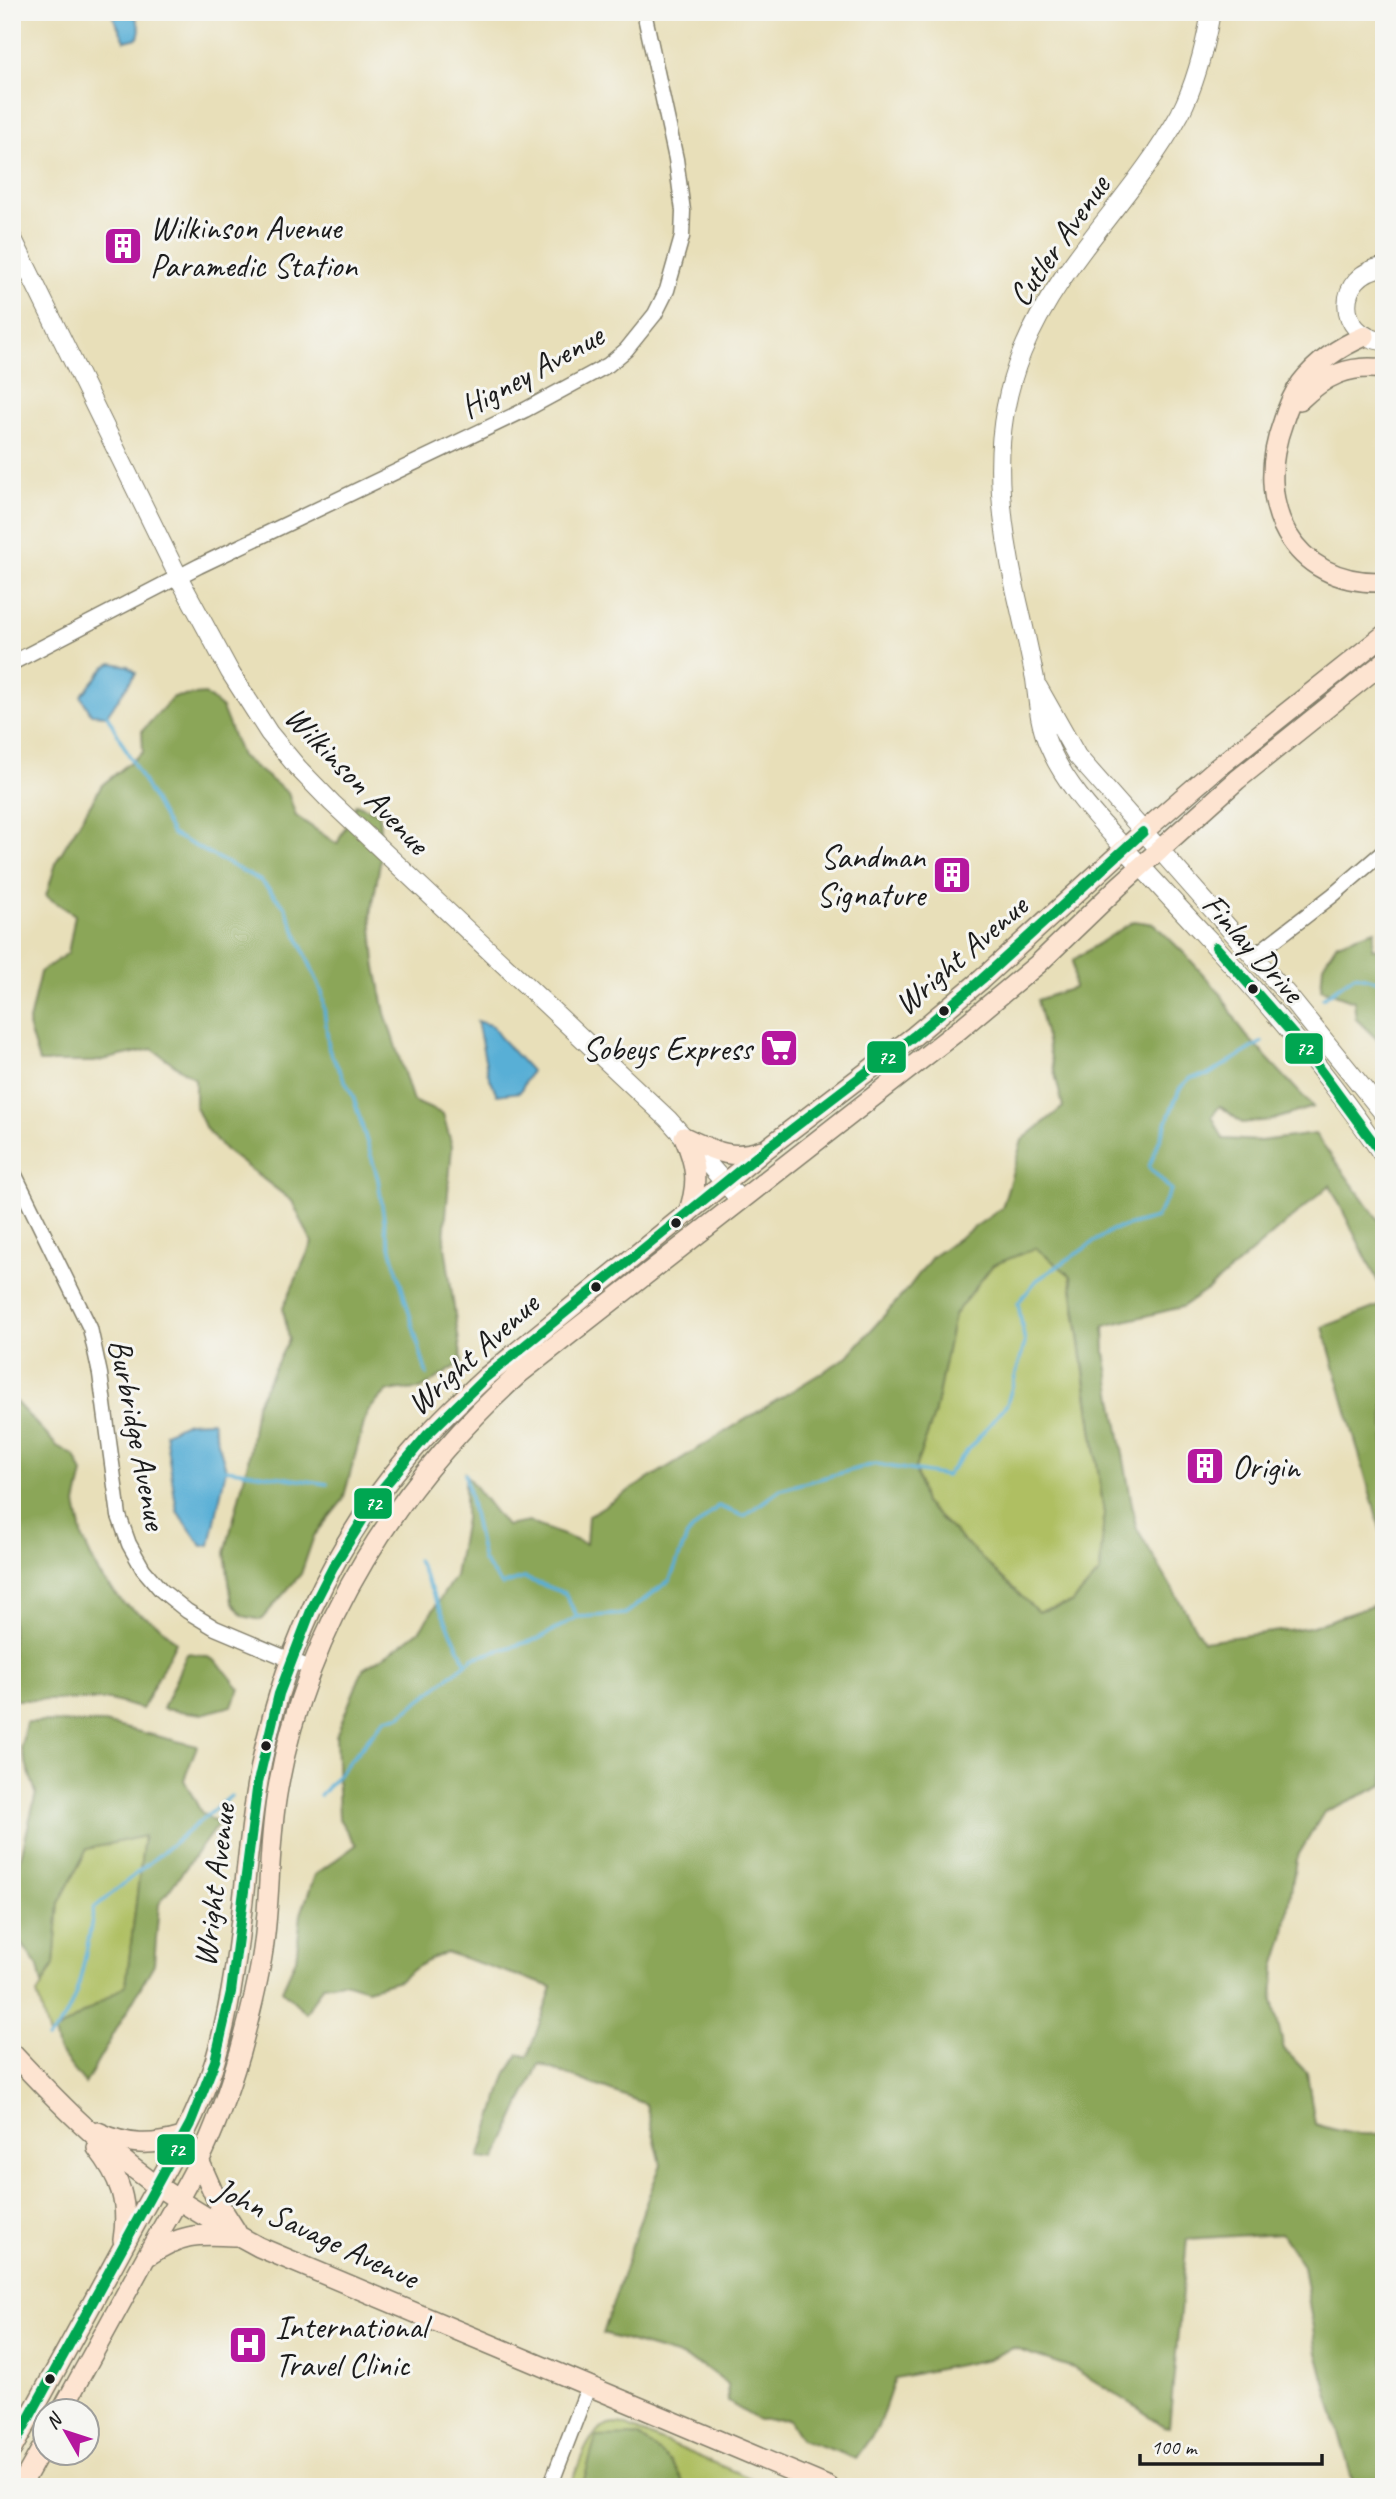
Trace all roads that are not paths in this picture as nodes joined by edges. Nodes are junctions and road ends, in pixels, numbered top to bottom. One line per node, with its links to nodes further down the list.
1 (644, 12): 8 (street, Higney Avenue)
2 (1211, 12): 13 (street, Cutler Avenue)
3 (12, 237): 8 (street, Wilkinson Avenue)
4 (1384, 267): 5 (street)
5 (1379, 340): 7 (main road)
6 (1384, 369): 7 (main road)
7 (1286, 412): 9 (main road)
8 (179, 578): 12 (street, Higney Avenue); 21 (street, Wilkinson Avenue)
9 (1384, 582)
10 (1384, 635): 14 (main road, Wright Avenue)
11 (1384, 662): 16 (main road, Wright Avenue)
12 (12, 663)
13 (1035, 681): 14 (street, Cutler Avenue); 15 (street, Cutler Avenue)
14 (1143, 832): 15 (main road, Wright Avenue); 16 (street, Finlay Drive)
15 (1125, 849): 18 (street, Finlay Drive); 22 (main road, Wright Avenue)
16 (1158, 851): 18 (main road, Wright Avenue); 19 (street, Finlay Drive)
17 (1384, 851): 19 (street)
18 (1141, 866): 23 (street, Finlay Drive); 26 (main road, Wright Avenue)
19 (1254, 956): 20 (street, Finlay Drive)
20 (1384, 1114)
21 (684, 1137): 22 (main road); 25 (street, Wilkinson Avenue); 27 (main road)
22 (766, 1149): 25 (main road, Wright Avenue)
23 (1384, 1157)
24 (12, 1170): 28 (street, Burbridge Avenue)
25 (725, 1182): 26 (street, Wilkinson Avenue); 27 (main road, Wright Avenue)
26 (741, 1201): 29 (main road, Wright Avenue)
27 (688, 1213): 28 (main road, Wright Avenue)
28 (289, 1660): 29 (street, Burbridge Avenue); 32 (main road, Wright Avenue)
29 (310, 1668): 33 (main road, Wright Avenue)
30 (12, 2053): 31 (main road, John Savage Avenue)
31 (71, 2113): 32 (main road); 34 (main road, John Savage Avenue); 37 (main road)
32 (182, 2137): 34 (main road, Wright Avenue)
33 (200, 2160): 35 (main road, Wright Avenue); 36 (main road)
34 (157, 2186): 35 (main road, John Savage Avenue); 37 (main road, Wright Avenue)
35 (177, 2199): 36 (main road, John Savage Avenue); 38 (main road, Wright Avenue)
36 (240, 2236): 38 (main road); 39 (main road, John Savage Avenue)
37 (121, 2251): 41 (main road, Wright Avenue)
38 (145, 2258): 40 (main road, Wright Avenue)
39 (589, 2385): 44 (street); 45 (main road, John Savage Avenue)
40 (69, 2398)
41 (12, 2449)
42 (32, 2466): 43 (main road)
43 (20, 2487)
44 (550, 2487)
45 (829, 2487)

